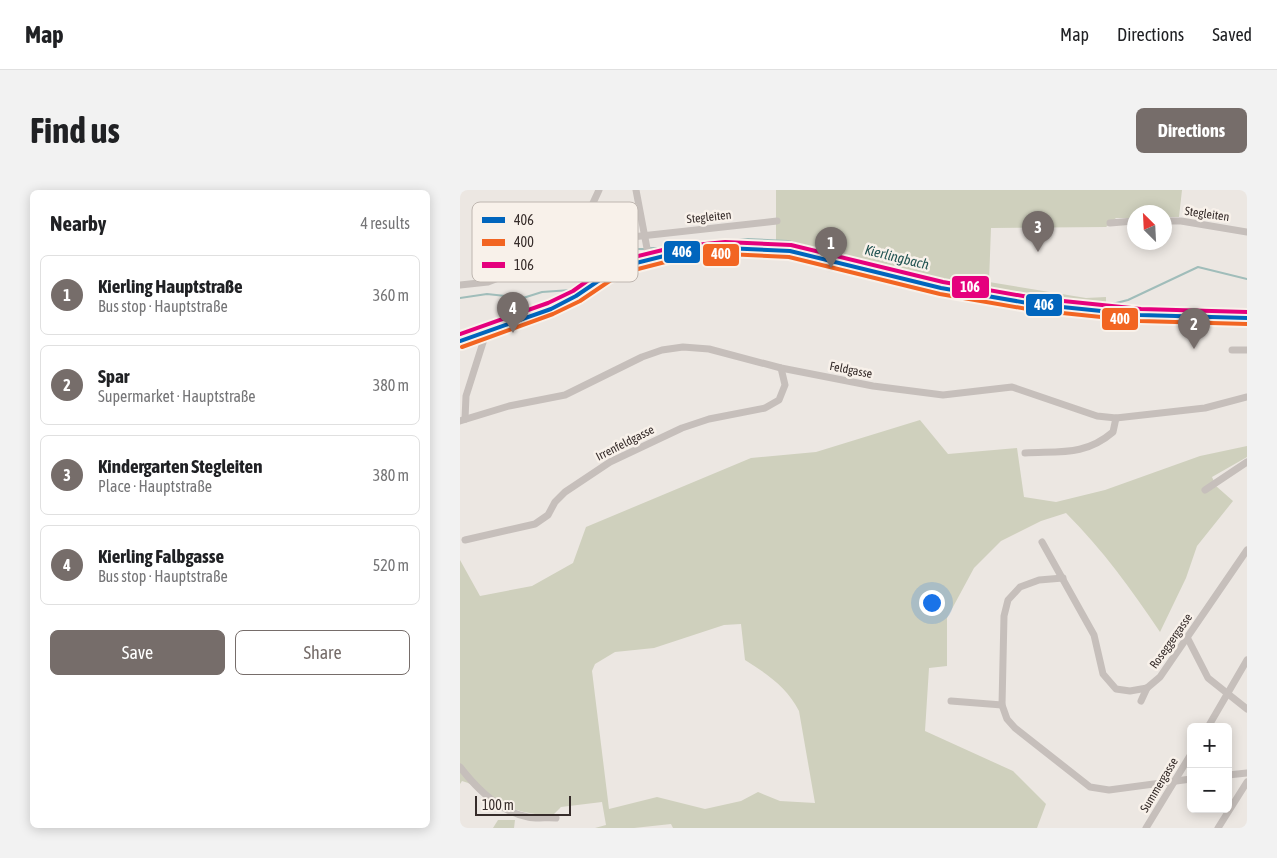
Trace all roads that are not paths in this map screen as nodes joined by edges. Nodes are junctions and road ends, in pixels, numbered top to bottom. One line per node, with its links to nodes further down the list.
1 (599, 190): 3 (street)
2 (636, 190): 9 (street)
3 (593, 202)
4 (777, 221): 9 (street, Stegleiten)
5 (1172, 221): 8 (street, Stegleiten)
6 (1127, 222): 7 (street)
7 (1110, 223)
8 (1247, 232)
9 (645, 239): 10 (street, Stegleiten); 11 (street)
10 (638, 240)
11 (649, 259): 12 (main road); 16 (main road)
12 (638, 263)
13 (488, 282): 15 (street, Stegleiten)
14 (598, 282): 17 (main road)
15 (460, 284)
16 (1247, 318)
17 (486, 333): 18 (main road); 24 (street)
18 (461, 340)
19 (1232, 350): 20 (street)
20 (1247, 350)
21 (781, 368): 23 (street, Feldgasse); 24 (street, Feldgasse); 28 (street, Irrenfeldgasse)
22 (1247, 398): 23 (street, Feldgasse)
23 (1116, 418): 25 (street)
24 (462, 420)
25 (1025, 453)
26 (1247, 462): 27 (street)
27 (1205, 490)
28 (465, 540)
29 (1042, 542): 31 (street)
30 (1247, 550): 32 (street, Roseggergasse)
31 (1063, 578): 34 (street); 38 (street)
32 (1188, 639): 34 (street, Roseggergasse); 35 (street)
33 (1247, 660): 35 (street)
34 (1146, 688): 37 (street)
35 (1227, 695): 39 (street); 40 (street)
36 (951, 701): 38 (street)
37 (1141, 701)
38 (1002, 706): 46 (street)
39 (1247, 709)
40 (1210, 723)
41 (1187, 760): 46 (street, Summergasse)
42 (460, 767): 48 (street)
43 (1247, 773): 44 (street)
44 (1232, 775)
45 (1187, 780): 46 (street)
46 (1174, 781): 49 (street, Summergasse)
47 (1247, 782): 50 (street)
48 (556, 818)
49 (1146, 828)
50 (1218, 828)

